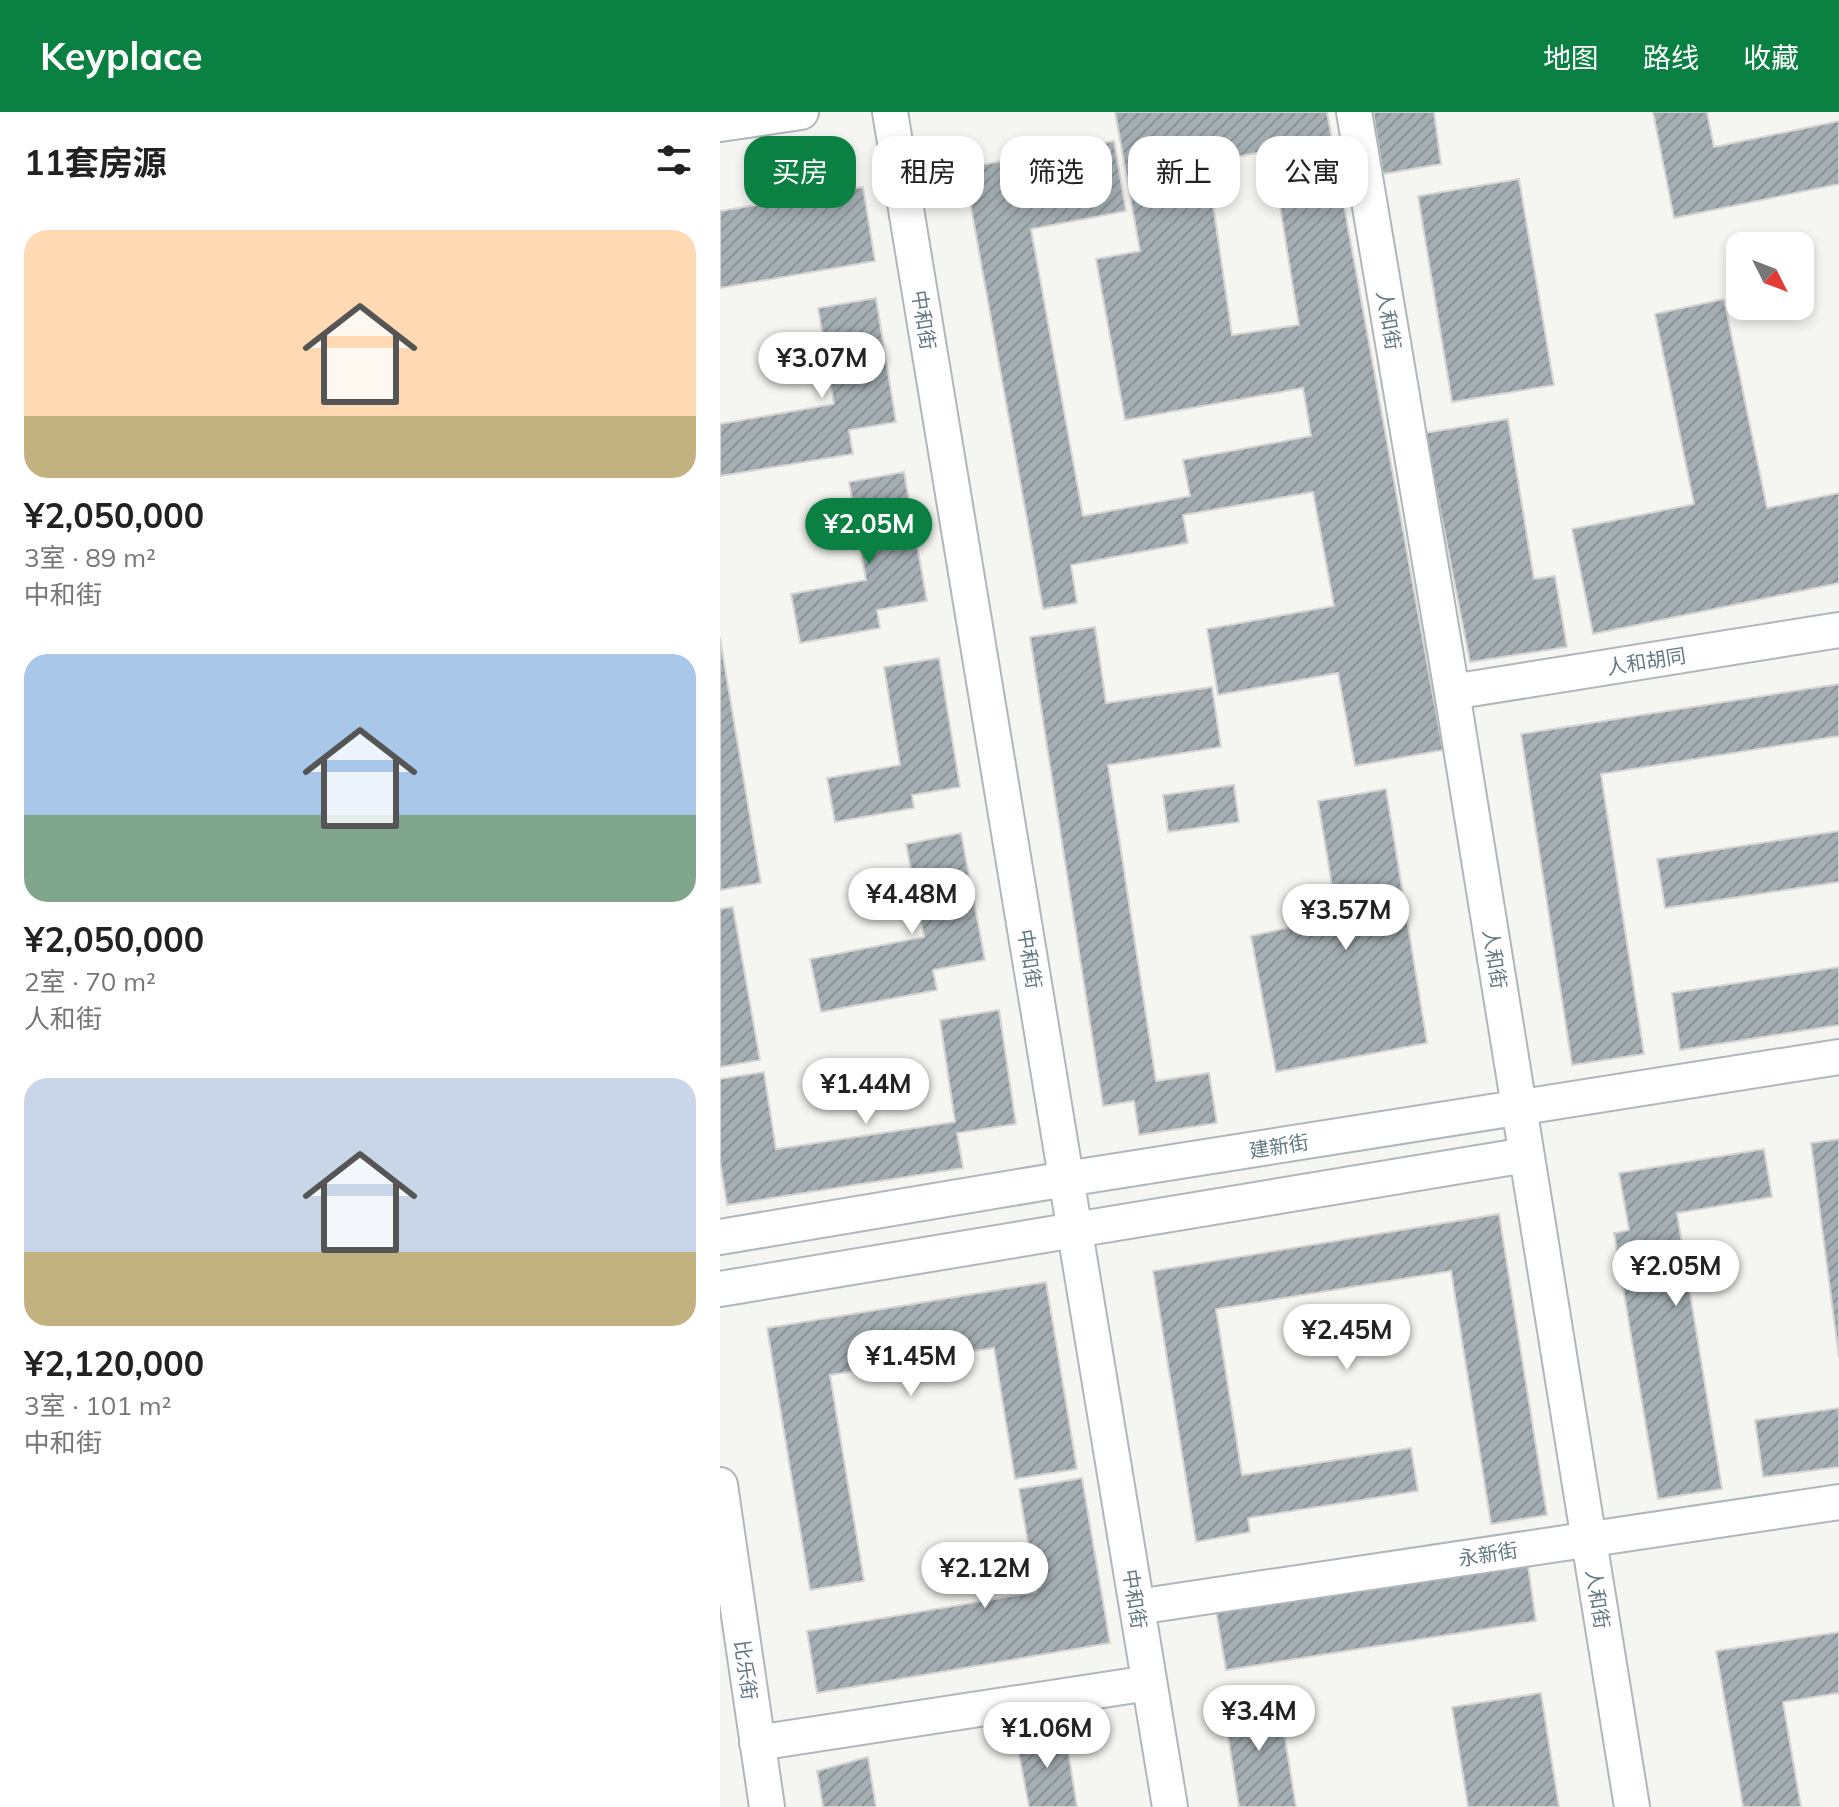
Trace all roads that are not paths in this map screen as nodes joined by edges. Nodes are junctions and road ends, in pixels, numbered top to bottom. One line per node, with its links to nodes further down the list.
1 (801, 112): 4 (street)
2 (890, 112): 10 (street, 中和街)
3 (1354, 112): 6 (street, 人和街)
4 (720, 124)
5 (1839, 630): 6 (street, 人和胡同)
6 (1452, 692): 8 (street, 人和街)
7 (1839, 1057): 8 (street, 建新街)
8 (1519, 1108): 9 (street, 人和街); 10 (street, 建新街)
9 (1526, 1155): 11 (street); 16 (street, 人和街)
10 (1066, 1179): 11 (street, 中和街); 12 (street, 建新街)
11 (1075, 1231): 13 (street); 17 (street, 中和街)
12 (720, 1237)
13 (720, 1289)
14 (720, 1485): 19 (street, 比乐街)
15 (1839, 1502): 16 (street, 永新街)
16 (1589, 1539): 17 (street, 永新街); 22 (street, 人和街)
17 (1137, 1607): 18 (street, 中和街)
18 (1149, 1683): 19 (street); 21 (street, 中和街)
19 (757, 1743): 20 (street, 比乐街)
20 (767, 1807)
21 (1170, 1807)
22 (1632, 1807)

